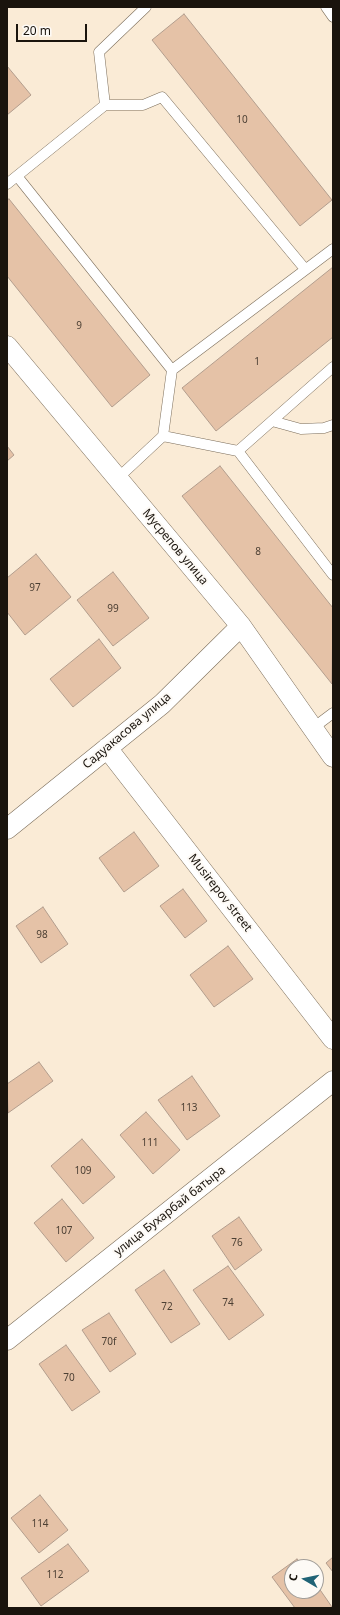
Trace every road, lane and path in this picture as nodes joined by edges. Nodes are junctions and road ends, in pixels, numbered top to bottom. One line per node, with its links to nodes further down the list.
1 (146, 7): 4 (lane)
2 (326, 7): 3 (lane)
3 (333, 17)
4 (105, 105): 5 (lane); 8 (lane)
5 (17, 176): 6 (lane); 11 (lane)
6 (7, 184)
7 (333, 249): 8 (lane)
8 (306, 269): 11 (lane)
9 (7, 346): 16 (street, Мусрепов улица)
10 (333, 367): 12 (lane)
11 (172, 370): 14 (lane)
12 (272, 421): 13 (lane); 15 (lane)
13 (333, 425)
14 (163, 436): 15 (lane); 16 (lane)
15 (238, 451): 17 (lane)
16 (118, 478): 18 (street, Мусрепов улица)
17 (333, 575)
18 (241, 626): 20 (street, Мусрепов улица); 21 (street, Садуакасова улица)
19 (333, 713): 20 (lane)
20 (313, 728): 22 (street, Мусрепов улица)
21 (107, 748): 23 (street, Садуакасова улица); 24 (street, Musirepov street)
22 (333, 756)
23 (7, 829)
24 (333, 1039)
25 (333, 1081): 26 (street, улица Бухарбай батыра)
26 (7, 1340)

